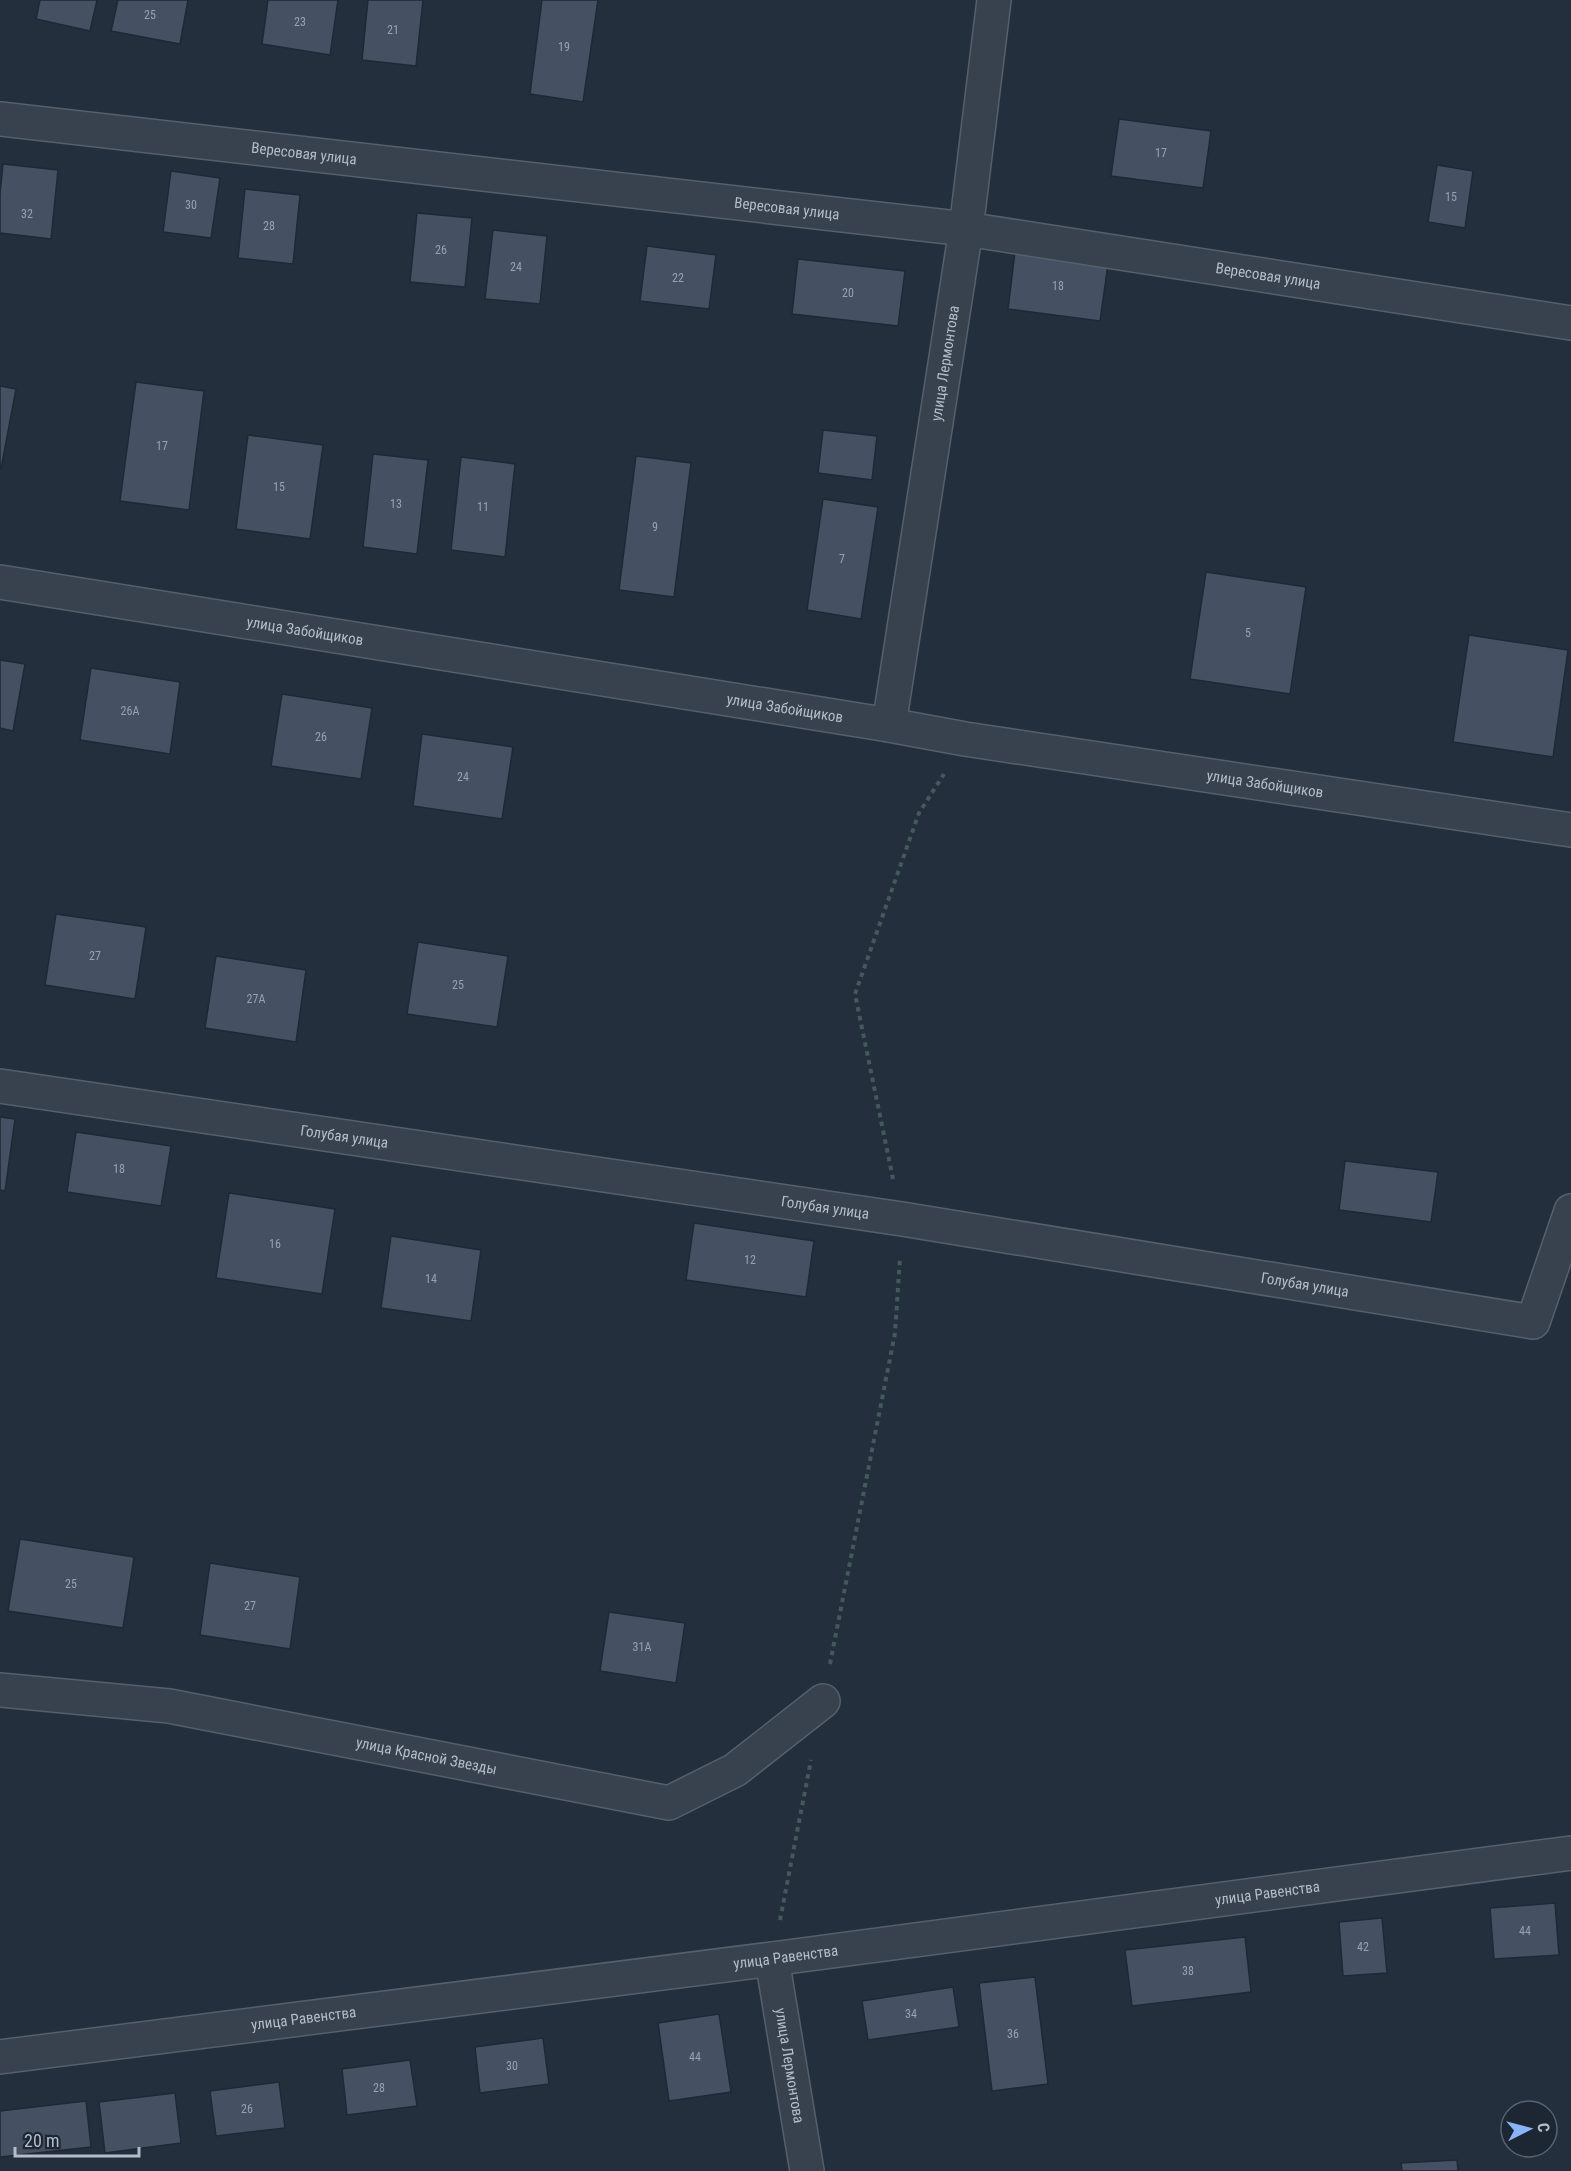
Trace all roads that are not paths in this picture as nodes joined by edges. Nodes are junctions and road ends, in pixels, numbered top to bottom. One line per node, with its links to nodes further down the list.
1 (994, 0): 3 (street, улица Лермонтова)
2 (0, 119): 3 (street, Вересовая улица)
3 (966, 229): 4 (street, Вересовая улица); 6 (street, улица Лермонтова)
4 (1571, 323)
5 (0, 582): 6 (street, улица Забойщиков)
6 (889, 724): 7 (street, улица Забойщиков)
7 (1571, 830)
8 (0, 1086): 9 (street, Голубая улица)
9 (1571, 1211)
10 (0, 1690): 11 (street, улица Красной Звезды)
11 (823, 1701)
12 (1571, 1853): 13 (street, улица Равенства)
13 (772, 1959): 14 (street, улица Равенства); 15 (street, улица Лермонтова)
14 (0, 2057)
15 (807, 2171)

